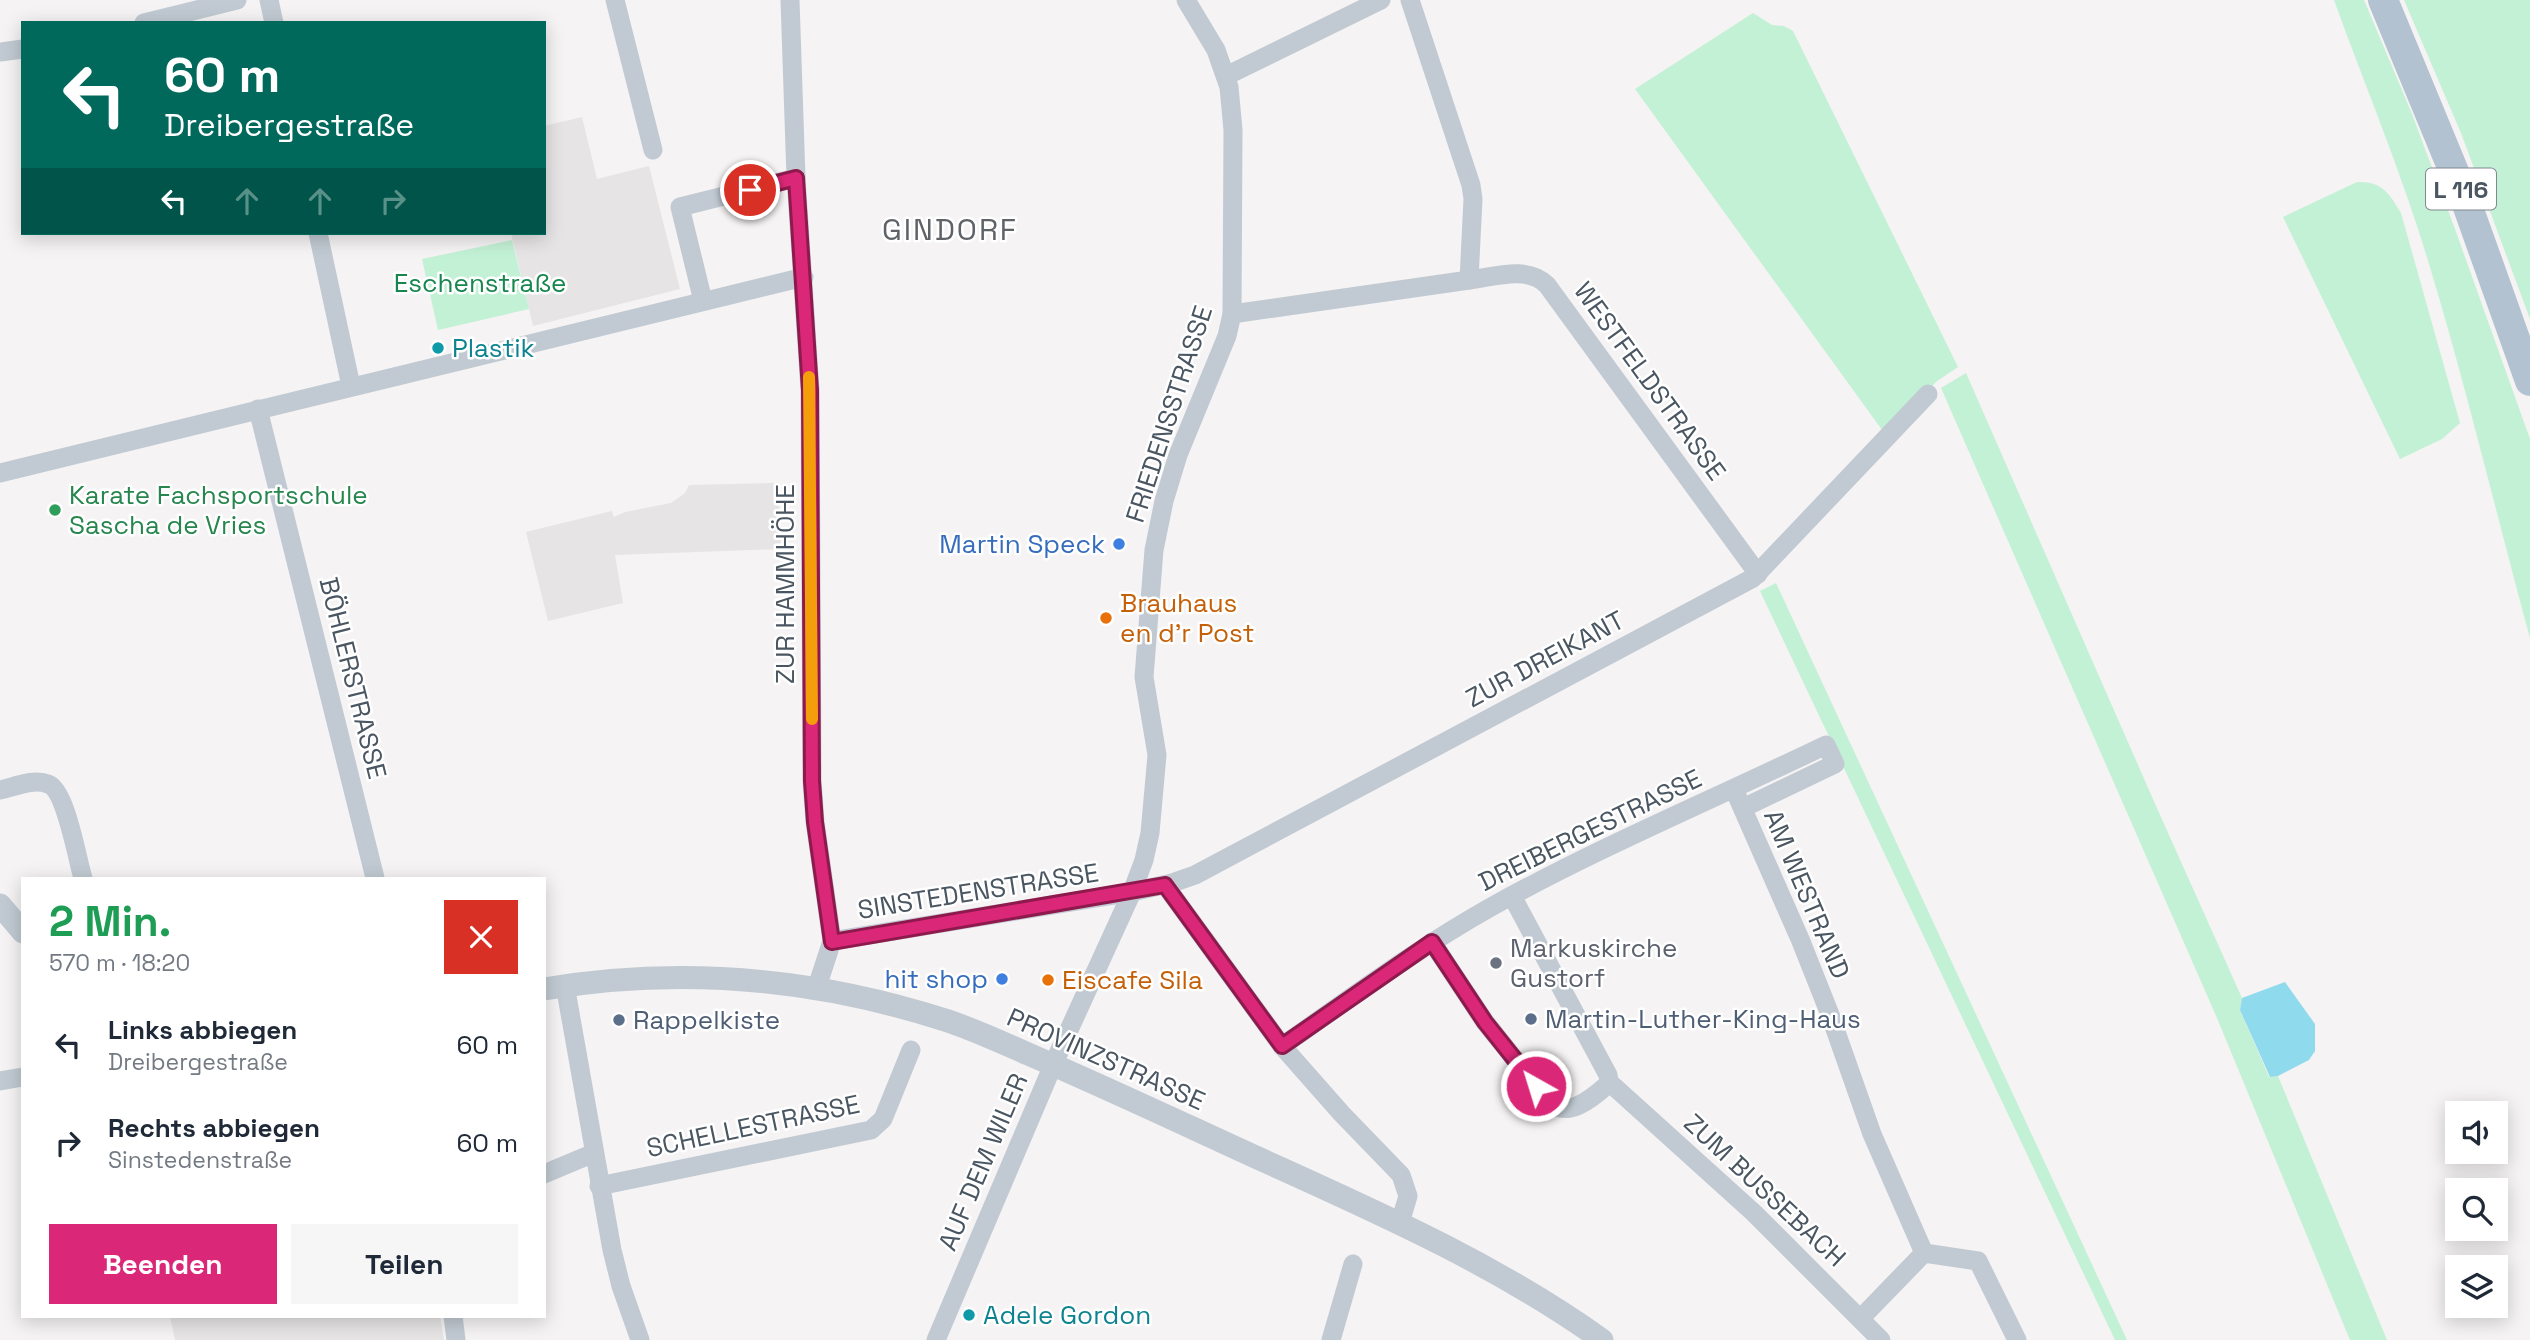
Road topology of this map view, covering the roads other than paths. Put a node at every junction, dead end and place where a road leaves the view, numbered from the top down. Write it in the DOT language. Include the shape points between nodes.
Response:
graph roads {
  1 [pos="237,0"];
  2 [pos="269,0"];
  3 [pos="615,0"];
  4 [pos="790,0"];
  5 [pos="1186,0"];
  6 [pos="1381,0"];
  7 [pos="1410,0"];
  8 [pos="2383,0"];
  9 [pos="152,21"];
  10 [pos="274,21"];
  11 [pos="21,49"];
  12 [pos="0,52"];
  13 [pos="1226,76"];
  14 [pos="653,149"];
  15 [pos="796,178"];
  16 [pos="318,235"];
  17 [pos="804,276"];
  18 [pos="1469,280"];
  19 [pos="703,301"];
  20 [pos="1232,314"];
  21 [pos="2530,381"];
  22 [pos="351,386"];
  23 [pos="1928,394"];
  24 [pos="258,409"];
  25 [pos="0,473"];
  26 [pos="1758,575"];
  27 [pos="1734,789"];
  28 [pos="0,790"];
  29 [pos="1742,808"];
  30 [pos="82,877"];
  31 [pos="375,877"];
  32 [pos="1165,885"];
  33 [pos="1132,892"];
  34 [pos="1512,896"];
  35 [pos="0,905"];
  36 [pos="21,930"];
  37 [pos="832,942"];
  38 [pos="1432,942"];
  39 [pos="554,987"];
  40 [pos="817,987"];
  41 [pos="1282,1046"];
  42 [pos="911,1050"];
  43 [pos="1053,1065"];
  44 [pos="21,1077"];
  45 [pos="0,1081"];
  46 [pos="1609,1082"];
  47 [pos="594,1153"];
  48 [pos="546,1173"];
  49 [pos="599,1186"];
  50 [pos="1400,1223"];
  51 [pos="1924,1253"];
  52 [pos="1353,1264"];
  53 [pos="453,1318"];
  54 [pos="1861,1318"];
  55 [pos="456,1340"];
  56 [pos="640,1340"];
  57 [pos="936,1340"];
  58 [pos="1331,1340"];
  59 [pos="1602,1340"];
  60 [pos="1881,1340"];
  61 [pos="2017,1340"];
  1 -- 9 [label="street"];
  2 -- 10 [label="street"];
  3 -- 14 [label="street"];
  4 -- 15 [label="street, ZUR HAMMHÖHE"];
  5 -- 13 [label="street, FRIEDENSSTRASSE"];
  6 -- 13 [label="street"];
  7 -- 18 [label="street" via="1471,185"];
  8 -- 21 [label="main road, L 116" via="2464,196"];
  11 -- 12 [label="street"];
  13 -- 20 [label="street, FRIEDENSSTRASSE" via="1233,130"];
  15 -- 17 [label="street, ZUR HAMMHÖHE"];
  15 -- 19 [label="street" via="680,208"];
  16 -- 22 [label="street"];
  17 -- 19 [label="street"];
  17 -- 37 [label="street, ZUR HAMMHÖHE" via="810,390 812,781"];
  18 -- 20 [label="street, WESTFELDSTRASSE"];
  18 -- 26 [label="street, WESTFELDSTRASSE" via="1526,274 1547,285"];
  19 -- 22 [label="street"];
  20 -- 33 [label="street, FRIEDENSSTRASSE" via="1178,455 1156,537 1144,677 1157,754 1150,833"];
  22 -- 24 [label="street"];
  23 -- 26 [label="street, ZUR DREIKANT"];
  24 -- 25 [label="street"];
  24 -- 31 [label="street, BÖHLERSTRASSE"];
  26 -- 32 [label="street, ZUR DREIKANT" via="1208,869"];
  27 -- 29 [label="street, AM WESTRAND"];
  27 -- 29 [label="street, DREIBERGESTRASSE" via="1826,745 1835,764"];
  27 -- 34 [label="street, DREIBERGESTRASSE"];
  28 -- 30 [label="street" via="45,782 55,788"];
  29 -- 51 [label="street, AM WESTRAND" via="1800,939 1868,1124"];
  32 -- 33 [label="street, ZUR DREIKANT"];
  32 -- 41 [label="street"];
  33 -- 37 [label="street, SINSTEDENSTRASSE"];
  33 -- 43 [label="street, AUF DEM WILER"];
  34 -- 38 [label="street, DREIBERGESTRASSE"];
  34 -- 46 [label="street"];
  35 -- 36 [label="street"];
  37 -- 40 [label="street, ZUR HAMMHÖHE"];
  38 -- 41 [label="street, DREIBERGESTRASSE"];
  38 -- 46 [label="street" via="1485,1022 1553,1105 1575,1107"];
  39 -- 40 [label="street, PROVINZSTRASSE" via="684,976"];
  39 -- 47 [label="street"];
  40 -- 43 [label="street, PROVINZSTRASSE" via="946,1020"];
  41 -- 50 [label="street" via="1403,1179 1408,1199"];
  42 -- 49 [label="street, SCHELLESTRASSE" via="883,1119 871,1130"];
  43 -- 50 [label="street, PROVINZSTRASSE"];
  43 -- 57 [label="street, AUF DEM WILER"];
  44 -- 45 [label="street"];
  46 -- 54 [label="street, ZUM BUSSEBACH"];
  47 -- 48 [label="street"];
  47 -- 49 [label="street"];
  49 -- 56 [label="street" via="621,1286"];
  50 -- 59 [label="street, PROVINZSTRASSE" via="1509,1280"];
  51 -- 54 [label="street"];
  51 -- 61 [label="street" via="1978,1261"];
  52 -- 58 [label="street"];
  53 -- 55 [label="street"];
  54 -- 60 [label="street, ZUM BUSSEBACH"];
}
